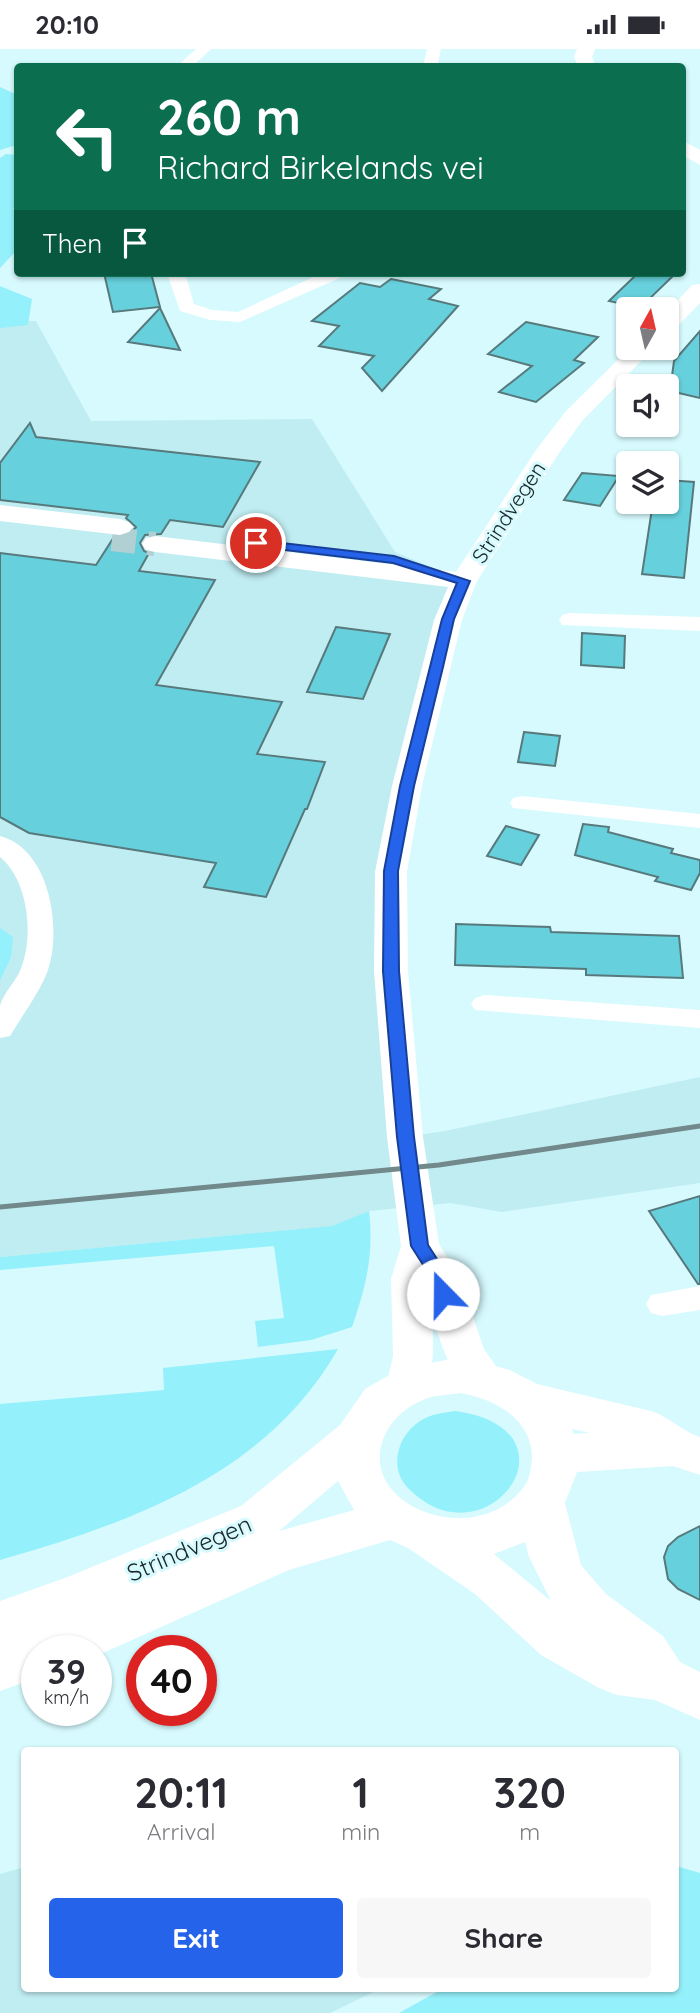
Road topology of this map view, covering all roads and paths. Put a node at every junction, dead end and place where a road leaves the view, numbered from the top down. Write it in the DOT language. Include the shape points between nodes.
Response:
graph roads {
  1 [pos="204,49"];
  2 [pos="188,63"];
  3 [pos="177,277"];
  4 [pos="327,277"];
  5 [pos="700,290"];
  6 [pos="679,312"];
  7 [pos="630,361"];
  8 [pos="0,513"];
  9 [pos="0,525"];
  10 [pos="464,581"];
  11 [pos="570,620"];
  12 [pos="700,624"];
  13 [pos="522,803"];
  14 [pos="700,821"];
  15 [pos="0,844"];
  16 [pos="485,1005"];
  17 [pos="700,1019"];
  18 [pos="0,1029"];
  19 [pos="419,1246"];
  20 [pos="700,1298"];
  21 [pos="662,1304"];
  22 [pos="484,1379"];
  23 [pos="408,1383"];
  24 [pos="525,1399"];
  25 [pos="357,1439"];
  26 [pos="687,1451"];
  27 [pos="556,1455"];
  28 [pos="541,1503"];
  29 [pos="409,1527"];
  30 [pos="0,1623"];
  31 [pos="92,1635"];
  32 [pos="21,1661"];
  33 [pos="0,1668"];
  34 [pos="681,1688"];
  1 -- 2 [label="street"];
  3 -- 4 [label="street" via="186,307 240,317"];
  5 -- 6 [label="street"];
  7 -- 10 [label="street, Strindvegen" via="548,450"];
  8 -- 9 [label="street" via="116,533"];
  10 -- 10 [label="street" via="394,560 159,538 389,572"];
  10 -- 19 [label="street, Strindvegen" via="438,658 391,871 391,971"];
  11 -- 12 [label="street"];
  13 -- 14 [label="street"];
  15 -- 18 [label="street" via="23,863 42,921 34,970"];
  16 -- 17 [label="street"];
  19 -- 22 [label="street, Strindvegen" via="439,1276 466,1356"];
  19 -- 23 [label="street, Strindvegen" via="411,1279 413,1356"];
  20 -- 21 [label="street"];
  22 -- 23 [label="main road" via="436,1376"];
  22 -- 24 [label="main road"];
  23 -- 25 [label="main road" via="385,1397 367,1416"];
  24 -- 26 [label="main road" via="651,1430"];
  24 -- 27 [label="main road" via="541,1415"];
  25 -- 29 [label="main road" via="356,1463 362,1484 375,1504"];
  25 -- 30 [label="main road, Strindvegen" via="258,1520"];
  26 -- 27 [label="main road" via="597,1450"];
  27 -- 28 [label="main road" via="553,1480"];
  28 -- 29 [label="main road" via="521,1522 494,1534 459,1539"];
  28 -- 34 [label="main road" via="553,1557 564,1580 588,1609"];
  29 -- 31 [label="main road, Strindvegen" via="278,1552"];
  29 -- 34 [label="main road" via="492,1580 559,1639 617,1672"];
  32 -- 33 [label="main road"];
}
